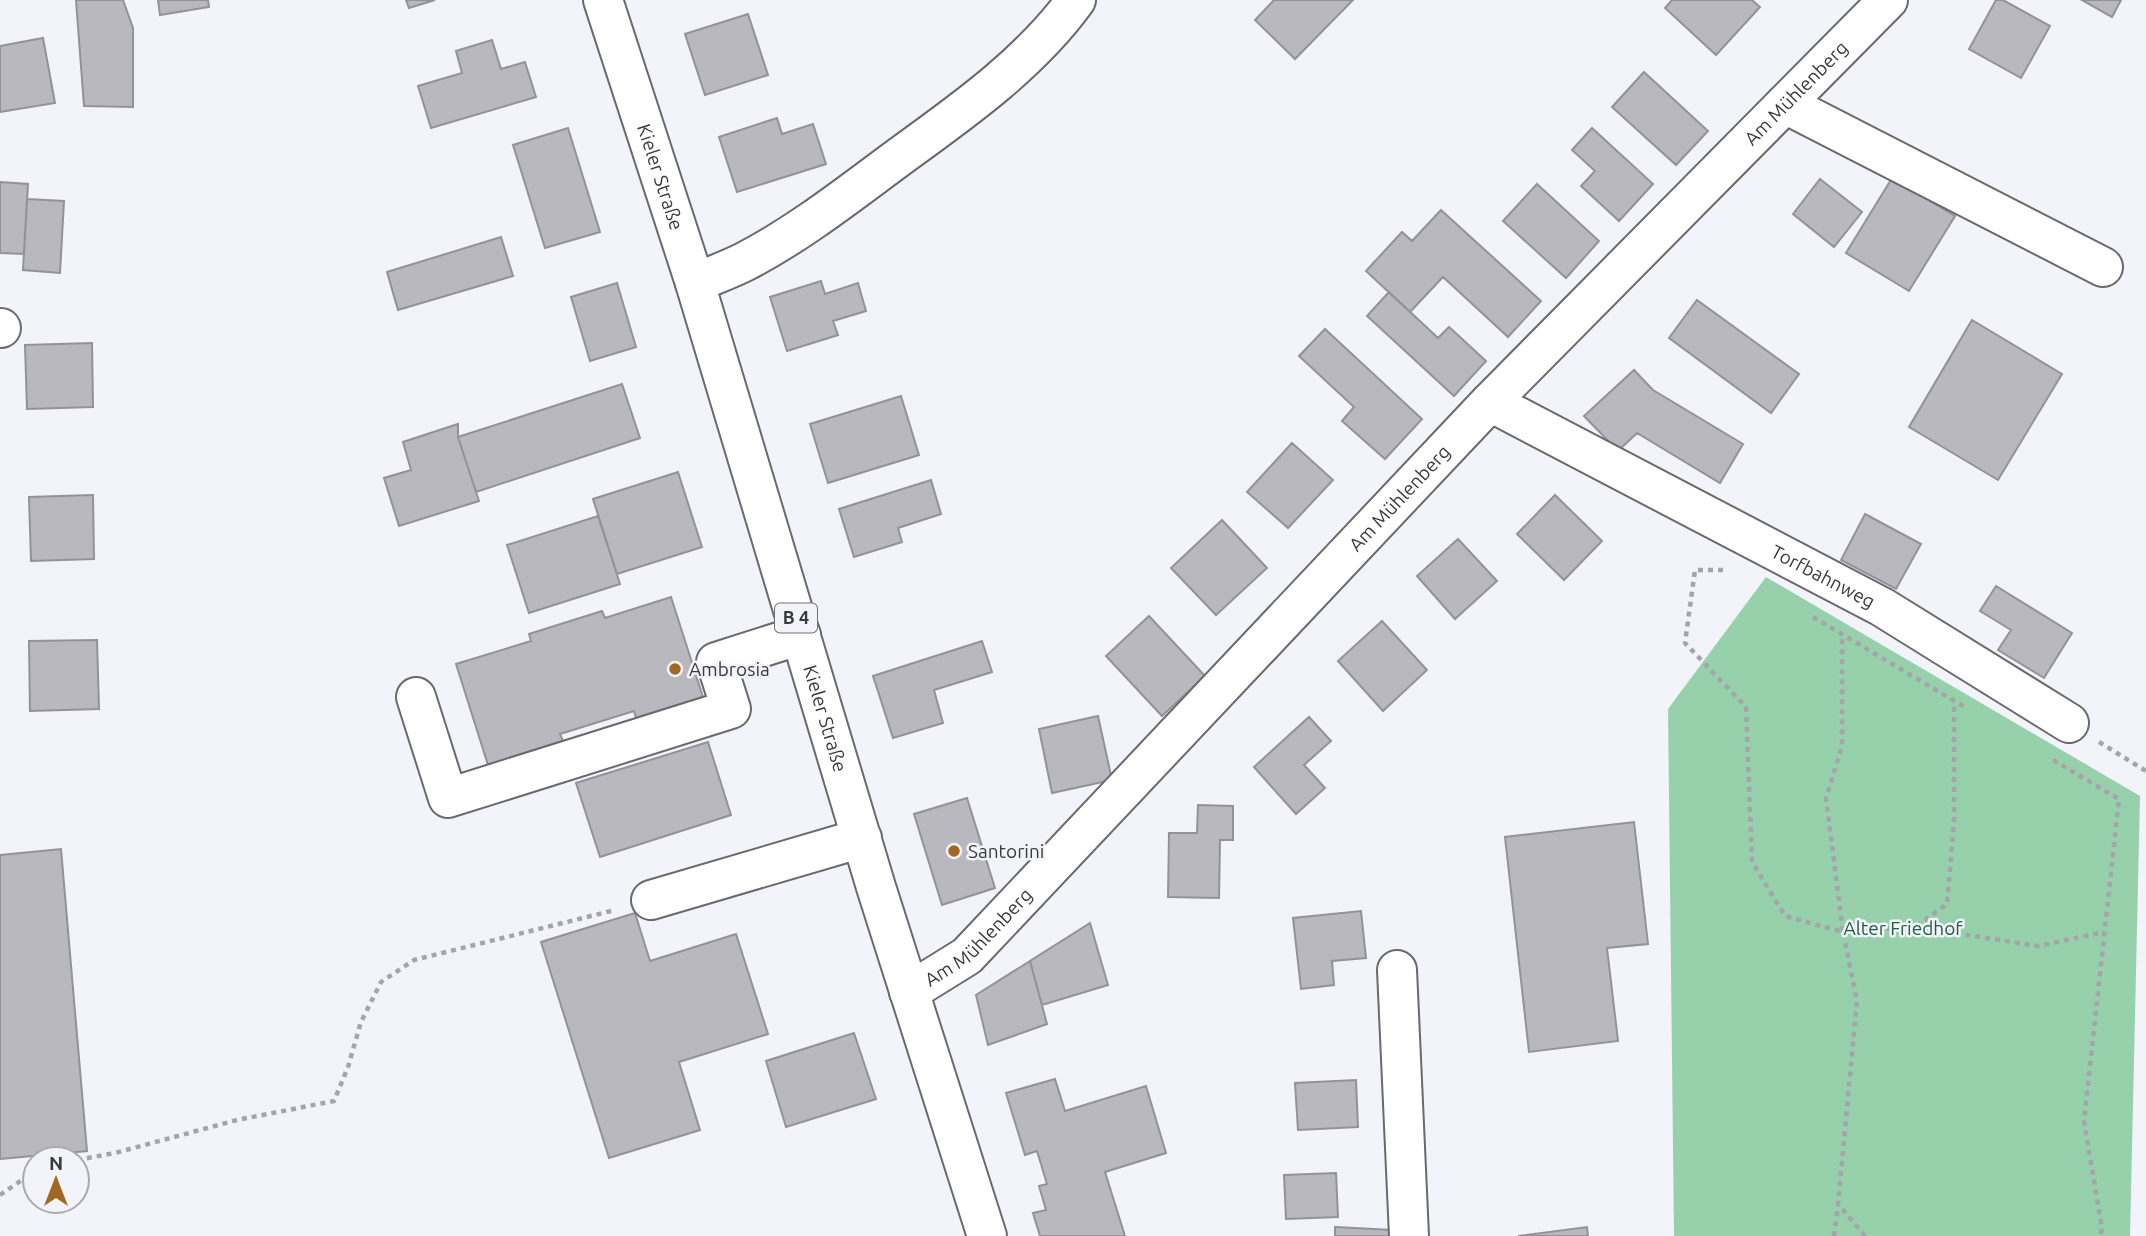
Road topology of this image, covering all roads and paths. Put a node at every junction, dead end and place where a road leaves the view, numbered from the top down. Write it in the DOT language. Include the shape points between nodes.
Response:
graph roads {
  1 [pos="603,0"];
  2 [pos="1076,0"];
  3 [pos="1888,0"];
  4 [pos="1785,104"];
  5 [pos="2103,268"];
  6 [pos="695,283"];
  7 [pos="1490,402"];
  8 [pos="1732,570"];
  9 [pos="1807,612"];
  10 [pos="801,635"];
  11 [pos="1842,635"];
  12 [pos="416,697"];
  13 [pos="1954,702"];
  14 [pos="1978,716"];
  15 [pos="2068,723"];
  16 [pos="2048,757"];
  17 [pos="2146,771"];
  18 [pos="862,838"];
  19 [pos="651,901"];
  20 [pos="1915,927"];
  21 [pos="1843,932"];
  22 [pos="2104,932"];
  23 [pos="1396,970"];
  24 [pos="909,992"];
  25 [pos="91,1157"];
  26 [pos="21,1181"];
  27 [pos="0,1195"];
  28 [pos="1838,1204"];
  29 [pos="987,1236"];
  30 [pos="1409,1236"];
  31 [pos="1834,1236"];
  32 [pos="1865,1236"];
  33 [pos="2099,1236"];
  1 -- 6 [label="street, Kieler Straße / B 4"];
  2 -- 6 [label="street" via="1007,74 933,132 807,224 743,262"];
  3 -- 4 [label="street, Am Mühlenberg"];
  4 -- 5 [label="street"];
  4 -- 7 [label="street, Am Mühlenberg"];
  6 -- 10 [label="street, Kieler Straße / B 4"];
  7 -- 15 [label="street, Torfbahnweg" via="1882,607"];
  7 -- 24 [label="street, Am Mühlenberg" via="967,956"];
  8 -- 21 [label="path" via="1695,570 1685,643 1745,708 1752,862 1785,916"];
  9 -- 11 [label="path"];
  10 -- 12 [label="street" via="716,662 731,709 448,798"];
  10 -- 18 [label="street, Kieler Straße / B 4"];
  11 -- 13 [label="path"];
  11 -- 21 [label="path" via="1842,746 1826,798"];
  13 -- 14 [label="path"];
  13 -- 20 [label="path" via="1954,822 1947,904"];
  15 -- 17 [label="path"];
  16 -- 22 [label="path" via="2119,799"];
  18 -- 19 [label="street"];
  18 -- 24 [label="street, Kieler Straße / B 4"];
  19 -- 25 [label="path" via="414,960 381,982 361,1022 334,1101 237,1119"];
  20 -- 21 [label="path"];
  20 -- 22 [label="path" via="2038,946"];
  21 -- 28 [label="path" via="1857,1001"];
  22 -- 33 [label="path" via="2084,1121 2102,1229"];
  23 -- 30 [label="street"];
  24 -- 29 [label="street, Kieler Straße / B 4"];
  26 -- 27 [label="path"];
  28 -- 31 [label="path"];
  28 -- 32 [label="path"];
}
